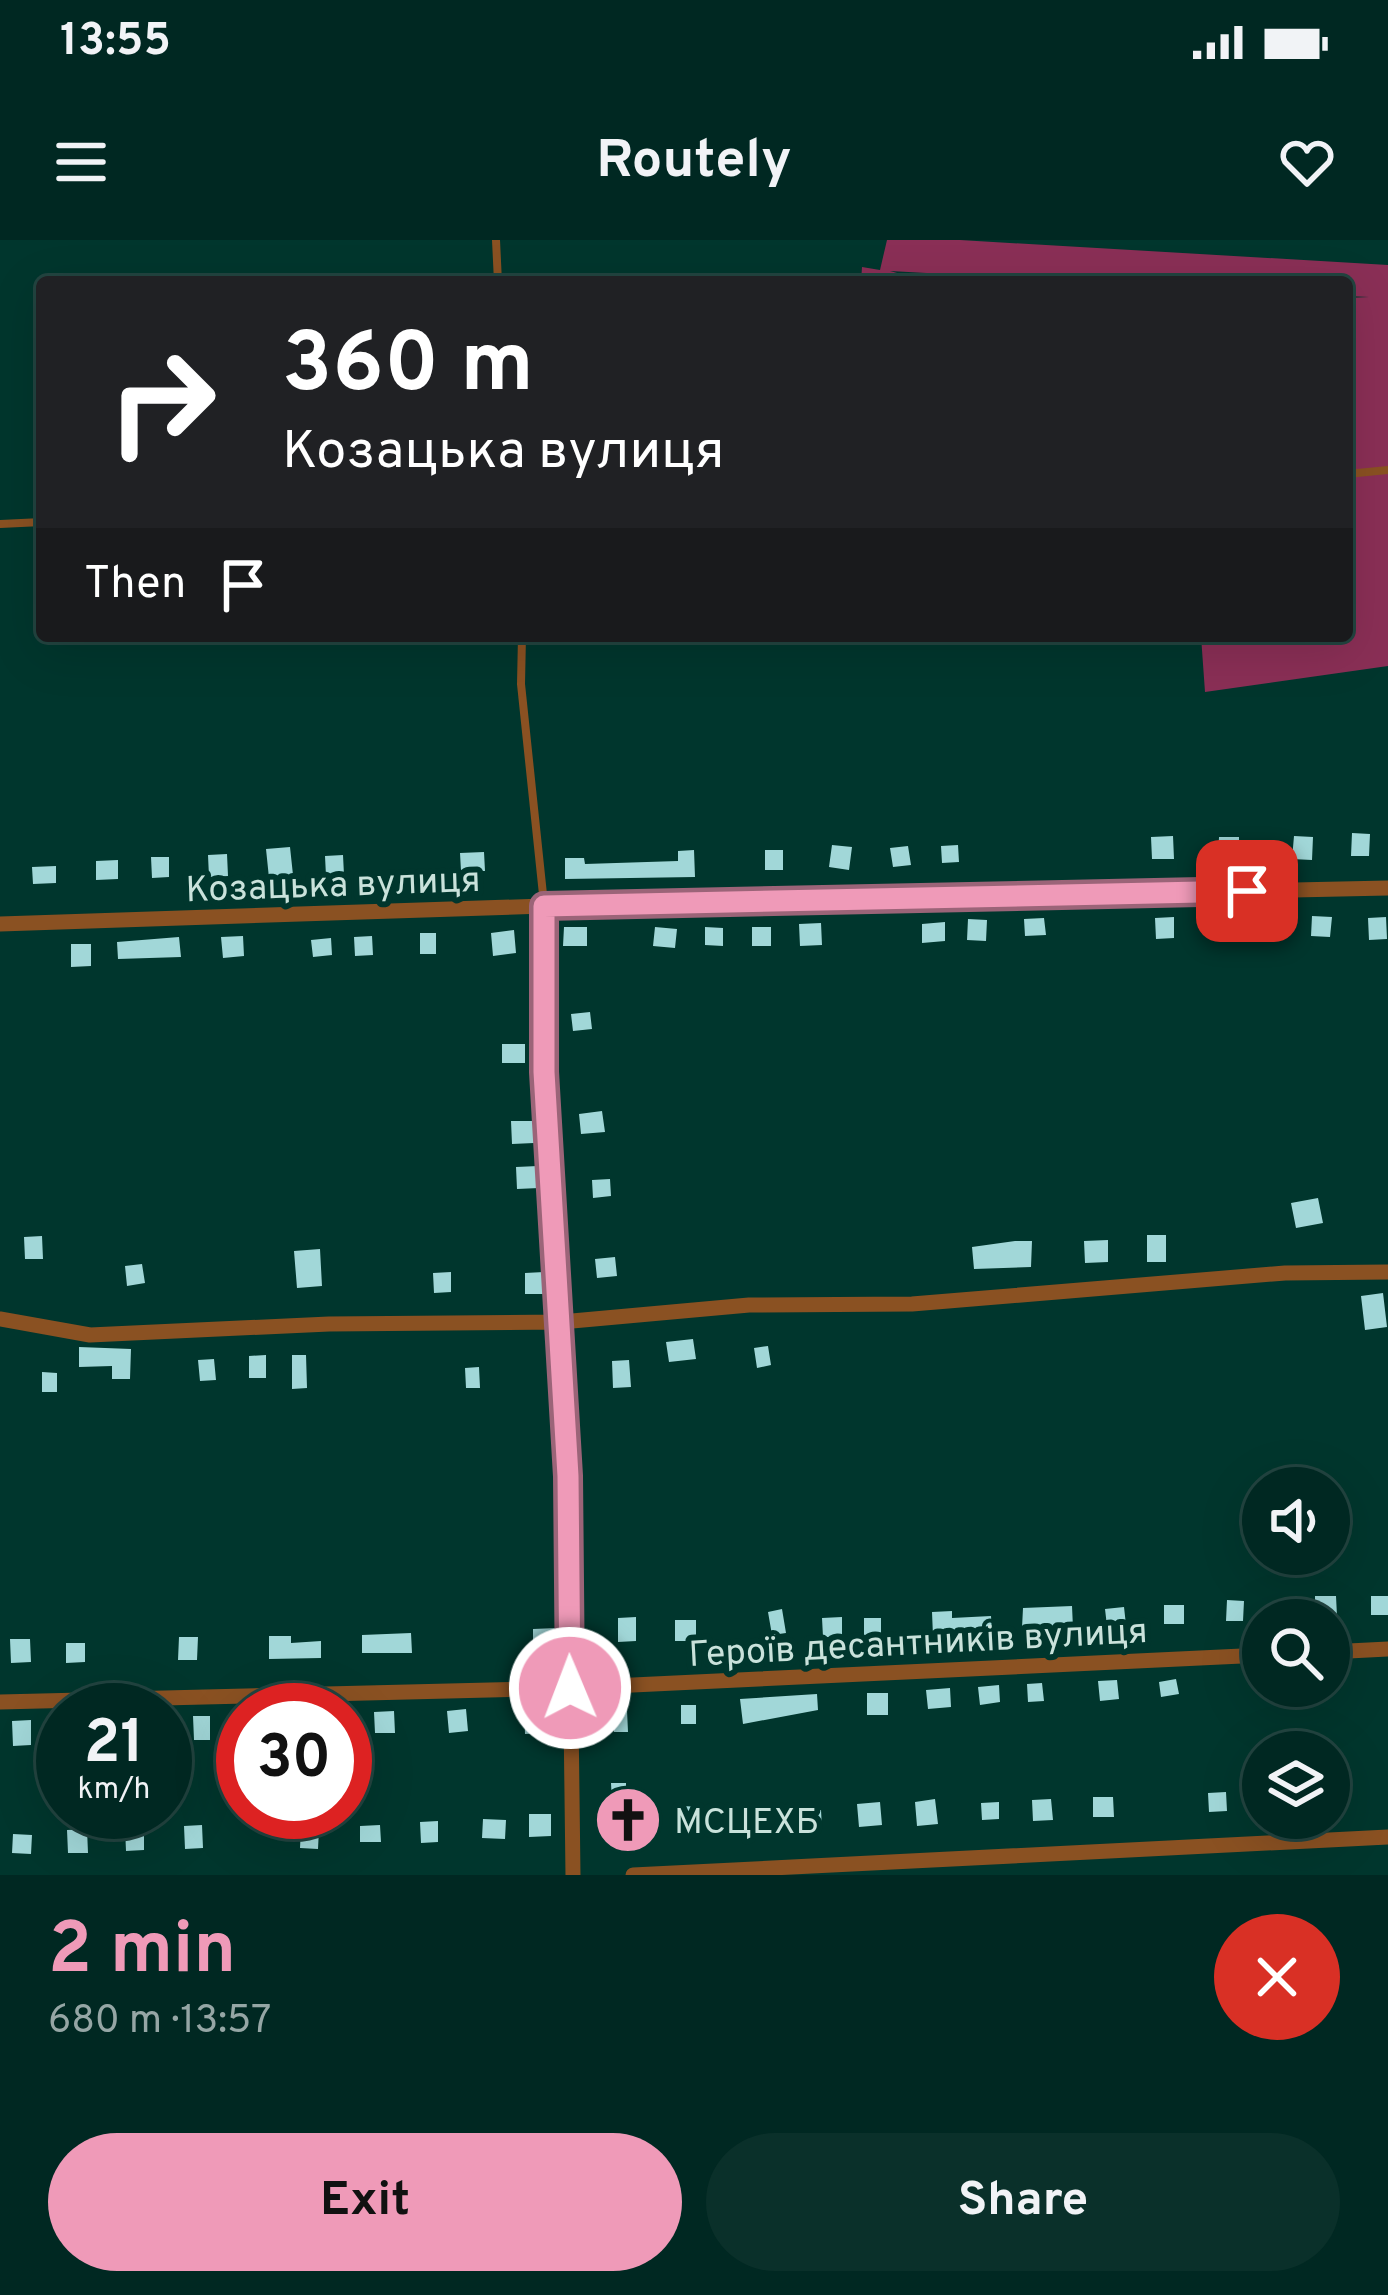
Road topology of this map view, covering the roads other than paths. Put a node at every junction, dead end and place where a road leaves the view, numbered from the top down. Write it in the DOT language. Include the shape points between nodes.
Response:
graph roads {
  1 [pos="496,240"];
  2 [pos="498,276"];
  3 [pos="1388,470"];
  4 [pos="1353,473"];
  5 [pos="36,522"];
  6 [pos="0,524"];
  7 [pos="522,642"];
  8 [pos="1388,888"];
  9 [pos="544,906"];
  10 [pos="0,924"];
  11 [pos="1388,1272"];
  12 [pos="0,1319"];
  13 [pos="561,1322"];
  14 [pos="1388,1649"];
  15 [pos="1350,1651"];
  16 [pos="1242,1656"];
  17 [pos="570,1688"];
  18 [pos="0,1702"];
  19 [pos="1388,1837"];
  20 [pos="573,1875"];
  21 [pos="634,1875"];
  1 -- 2 [label="lane"];
  3 -- 4 [label="lane"];
  5 -- 6 [label="lane"];
  7 -- 9 [label="lane"];
  8 -- 9 [label="street, Козацька вулиця"];
  9 -- 10 [label="street, Козацька вулиця"];
  9 -- 13 [label="street" via="544,1072"];
  11 -- 13 [label="street"];
  12 -- 13 [label="street" via="91,1335"];
  13 -- 17 [label="street"];
  14 -- 15 [label="street"];
  16 -- 17 [label="street, Героїв десантників вулиця"];
  17 -- 18 [label="street, Героїв десантників вулиця"];
  17 -- 20 [label="street"];
  19 -- 21 [label="street"];
}
